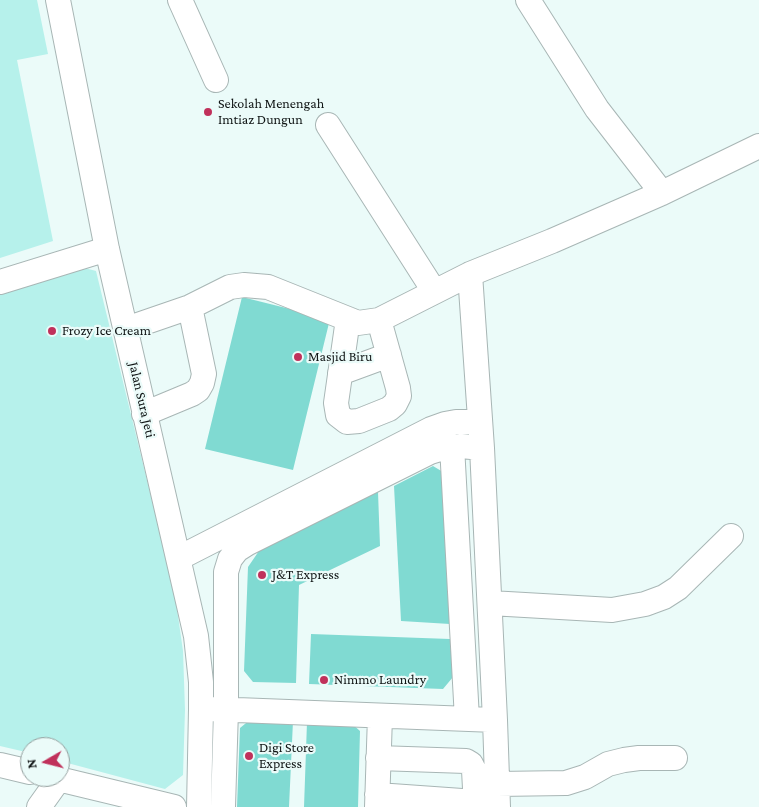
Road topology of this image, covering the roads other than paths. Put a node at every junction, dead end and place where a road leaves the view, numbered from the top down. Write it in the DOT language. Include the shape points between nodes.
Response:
graph roads {
  1 [pos="58,0"];
  2 [pos="180,0"];
  3 [pos="528,0"];
  4 [pos="216,80"];
  5 [pos="328,125"];
  6 [pos="759,146"];
  7 [pos="662,192"];
  8 [pos="107,249"];
  9 [pos="470,274"];
  10 [pos="0,282"];
  11 [pos="434,291"];
  12 [pos="190,307"];
  13 [pos="348,320"];
  14 [pos="378,320"];
  15 [pos="126,330"];
  16 [pos="389,355"];
  17 [pos="340,373"];
  18 [pos="144,414"];
  19 [pos="480,422"];
  20 [pos="452,446"];
  21 [pos="482,448"];
  22 [pos="731,536"];
  23 [pos="179,558"];
  24 [pos="490,603"];
  25 [pos="201,709"];
  26 [pos="226,710"];
  27 [pos="380,716"];
  28 [pos="467,719"];
  29 [pos="496,720"];
  30 [pos="378,758"];
  31 [pos="675,758"];
  32 [pos="0,765"];
  33 [pos="20,770"];
  34 [pos="70,785"];
  35 [pos="49,787"];
  36 [pos="99,799"];
  37 [pos="487,800"];
  38 [pos="377,801"];
  39 [pos="39,807"];
  40 [pos="174,807"];
  41 [pos="198,807"];
  42 [pos="223,807"];
  1 -- 8 [label="street, Jalan Sura Jeti"];
  2 -- 4 [label="street"];
  3 -- 7 [label="street" via="597,109"];
  5 -- 11 [label="street"];
  6 -- 7 [label="street"];
  7 -- 9 [label="street"];
  8 -- 10 [label="street"];
  8 -- 15 [label="street, Jalan Sura Jeti"];
  9 -- 11 [label="street"];
  9 -- 19 [label="street"];
  11 -- 14 [label="street"];
  12 -- 13 [label="street" via="230,287 255,285 268,287"];
  12 -- 15 [label="street"];
  12 -- 18 [label="street" via="204,374 202,383 192,394"];
  13 -- 14 [label="street" via="358,323"];
  13 -- 17 [label="street"];
  14 -- 16 [label="street"];
  15 -- 18 [label="street, Jalan Sura Jeti"];
  16 -- 17 [label="street"];
  16 -- 17 [label="street" via="399,396 389,408 359,421 347,422 338,415 336,403"];
  18 -- 23 [label="street, Jalan Sura Jeti"];
  19 -- 21 [label="street"];
  19 -- 23 [label="street" via="456,422 431,429"];
  20 -- 21 [label="street"];
  20 -- 26 [label="street" via="430,452 237,550 226,572"];
  20 -- 28 [label="street"];
  21 -- 24 [label="street"];
  22 -- 24 [label="street" via="678,588 645,604 612,610"];
  23 -- 25 [label="street, Jalan Sura Jeti" via="196,636"];
  24 -- 29 [label="street"];
  25 -- 26 [label="street"];
  25 -- 41 [label="street, Jalan Sura Jeti"];
  26 -- 27 [label="street"];
  26 -- 42 [label="street"];
  27 -- 28 [label="street"];
  27 -- 30 [label="street"];
  28 -- 29 [label="street"];
  29 -- 37 [label="street"];
  30 -- 37 [label="street" via="466,761 471,764"];
  30 -- 38 [label="street"];
  31 -- 37 [label="street" via="624,760 608,764 580,779"];
  32 -- 33 [label="street"];
  34 -- 36 [label="street"];
  35 -- 39 [label="street"];
  36 -- 40 [label="street"];
  37 -- 38 [label="street"];
}
